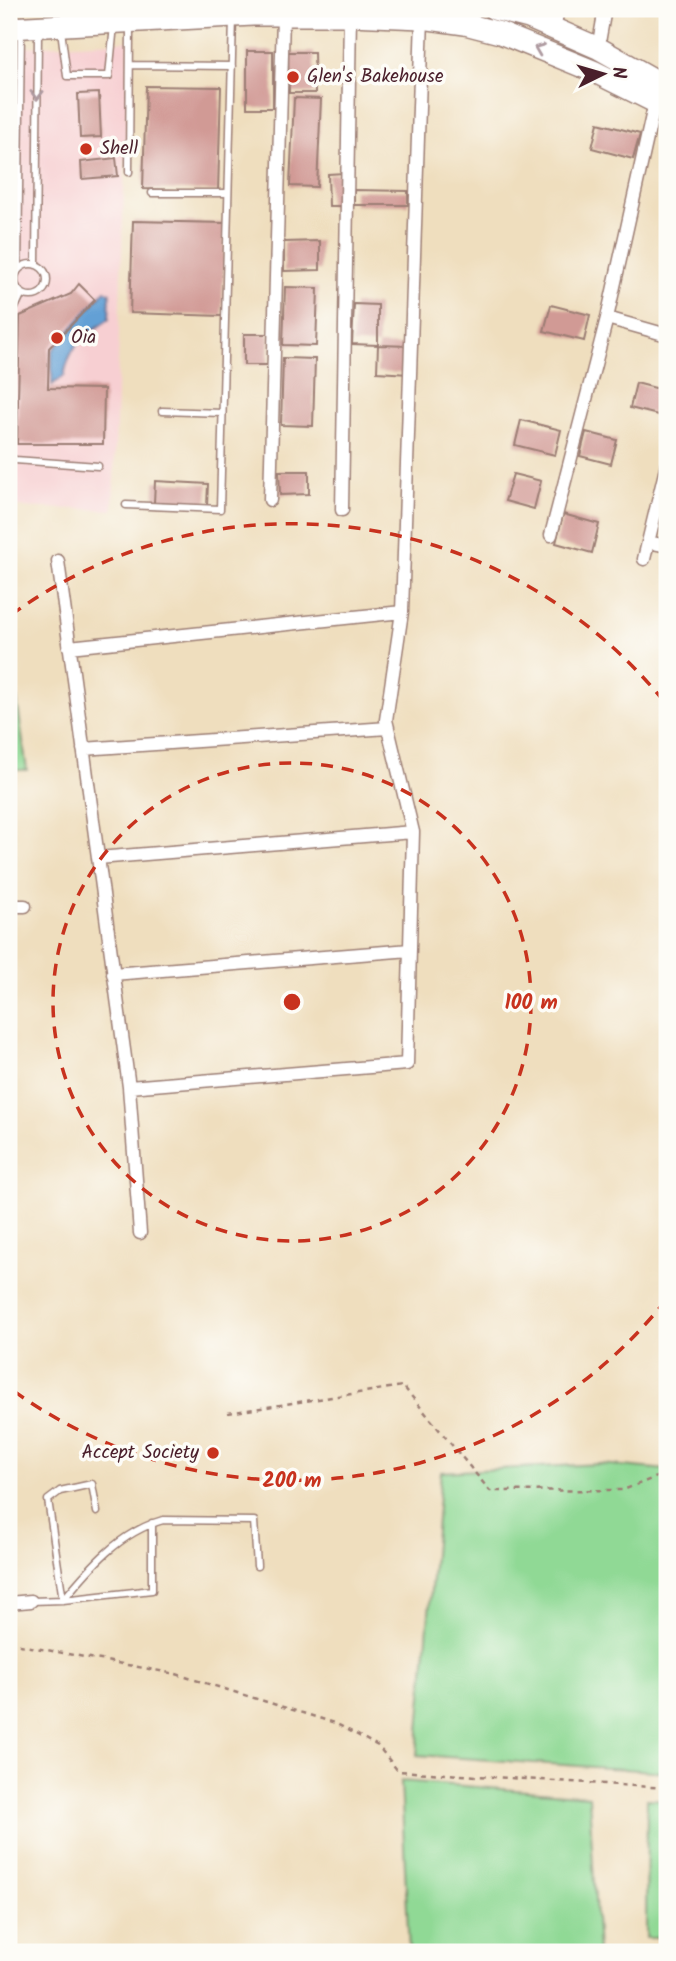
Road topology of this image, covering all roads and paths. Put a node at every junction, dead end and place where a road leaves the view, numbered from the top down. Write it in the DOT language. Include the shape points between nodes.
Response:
graph roads {
  1 [pos="494,9"];
  2 [pos="605,9"];
  3 [pos="246,13"];
  4 [pos="350,15"];
  5 [pos="283,16"];
  6 [pos="466,17"];
  7 [pos="422,18"];
  8 [pos="556,19"];
  9 [pos="122,22"];
  10 [pos="61,25"];
  11 [pos="23,27"];
  12 [pos="598,48"];
  13 [pos="130,65"];
  14 [pos="232,66"];
  15 [pos="664,90"];
  16 [pos="129,172"];
  17 [pos="152,193"];
  18 [pos="228,193"];
  19 [pos="36,265"];
  20 [pos="18,270"];
  21 [pos="22,293"];
  22 [pos="607,318"];
  23 [pos="667,335"];
  24 [pos="9,388"];
  25 [pos="162,411"];
  26 [pos="222,413"];
  27 [pos="9,456"];
  28 [pos="98,466"];
  29 [pos="666,472"];
  30 [pos="270,500"];
  31 [pos="126,505"];
  32 [pos="342,510"];
  33 [pos="551,535"];
  34 [pos="648,542"];
  35 [pos="667,546"];
  36 [pos="644,559"];
  37 [pos="58,561"];
  38 [pos="402,612"];
  39 [pos="69,647"];
  40 [pos="388,728"];
  41 [pos="83,749"];
  42 [pos="413,832"];
  43 [pos="98,858"];
  44 [pos="9,906"];
  45 [pos="25,906"];
  46 [pos="410,950"];
  47 [pos="113,974"];
  48 [pos="129,1087"];
  49 [pos="140,1233"];
  50 [pos="228,1413"];
  51 [pos="667,1474"];
  52 [pos="97,1512"];
  53 [pos="152,1523"];
  54 [pos="257,1566"];
  55 [pos="64,1600"];
  56 [pos="31,1601"];
  57 [pos="9,1603"];
  58 [pos="9,1643"];
  59 [pos="667,1788"];
  1 -- 8 [label="main road"];
  2 -- 12 [label="street"];
  3 -- 5 [label="main road"];
  3 -- 9 [label="main road"];
  3 -- 14 [label="lane"];
  4 -- 5 [label="main road"];
  4 -- 7 [label="main road"];
  4 -- 32 [label="street"];
  5 -- 30 [label="street"];
  6 -- 7 [label="main road"];
  15 -- 6 [label="main road, one-way" via="593,71"];
  7 -- 38 [label="street"];
  8 -- 12 [label="main road"];
  9 -- 10 [label="main road"];
  9 -- 10 [label="lane" via="109,76 67,76"];
  9 -- 13 [label="lane"];
  10 -- 11 [label="main road"];
  11 -- 19 [label="lane, one-way"];
  11 -- 20 [label="lane"];
  12 -- 15 [label="main road"];
  13 -- 14 [label="lane"];
  13 -- 16 [label="lane"];
  14 -- 18 [label="lane"];
  15 -- 22 [label="street"];
  17 -- 18 [label="lane"];
  18 -- 26 [label="lane"];
  19 -- 20 [label="lane"];
  19 -- 21 [label="lane" via="46,276 45,286 33,296"];
  20 -- 21 [label="lane" via="16,285"];
  21 -- 24 [label="lane" via="13,312"];
  22 -- 23 [label="street"];
  22 -- 33 [label="street"];
  25 -- 26 [label="lane"];
  26 -- 31 [label="lane" via="220,509"];
  27 -- 28 [label="lane"];
  29 -- 34 [label="street"];
  34 -- 35 [label="street"];
  34 -- 36 [label="street"];
  37 -- 39 [label="street"];
  38 -- 39 [label="street"];
  38 -- 40 [label="street"];
  39 -- 41 [label="street"];
  40 -- 41 [label="street"];
  40 -- 42 [label="street"];
  41 -- 43 [label="street"];
  42 -- 43 [label="street"];
  42 -- 46 [label="street"];
  43 -- 47 [label="street"];
  44 -- 45 [label="street"];
  46 -- 47 [label="street"];
  46 -- 48 [label="street" via="407,1064"];
  47 -- 48 [label="street"];
  48 -- 49 [label="street"];
  50 -- 51 [label="path" via="403,1386 490,1490 623,1490"];
  52 -- 55 [label="lane" via="92,1484 48,1500"];
  53 -- 54 [label="lane" via="254,1521"];
  53 -- 55 [label="lane" via="125,1537 91,1565"];
  53 -- 55 [label="lane" via="152,1590"];
  55 -- 56 [label="lane"];
  56 -- 57 [label="street"];
  58 -- 59 [label="path" via="176,1674 335,1723 378,1746 398,1771"];
}
